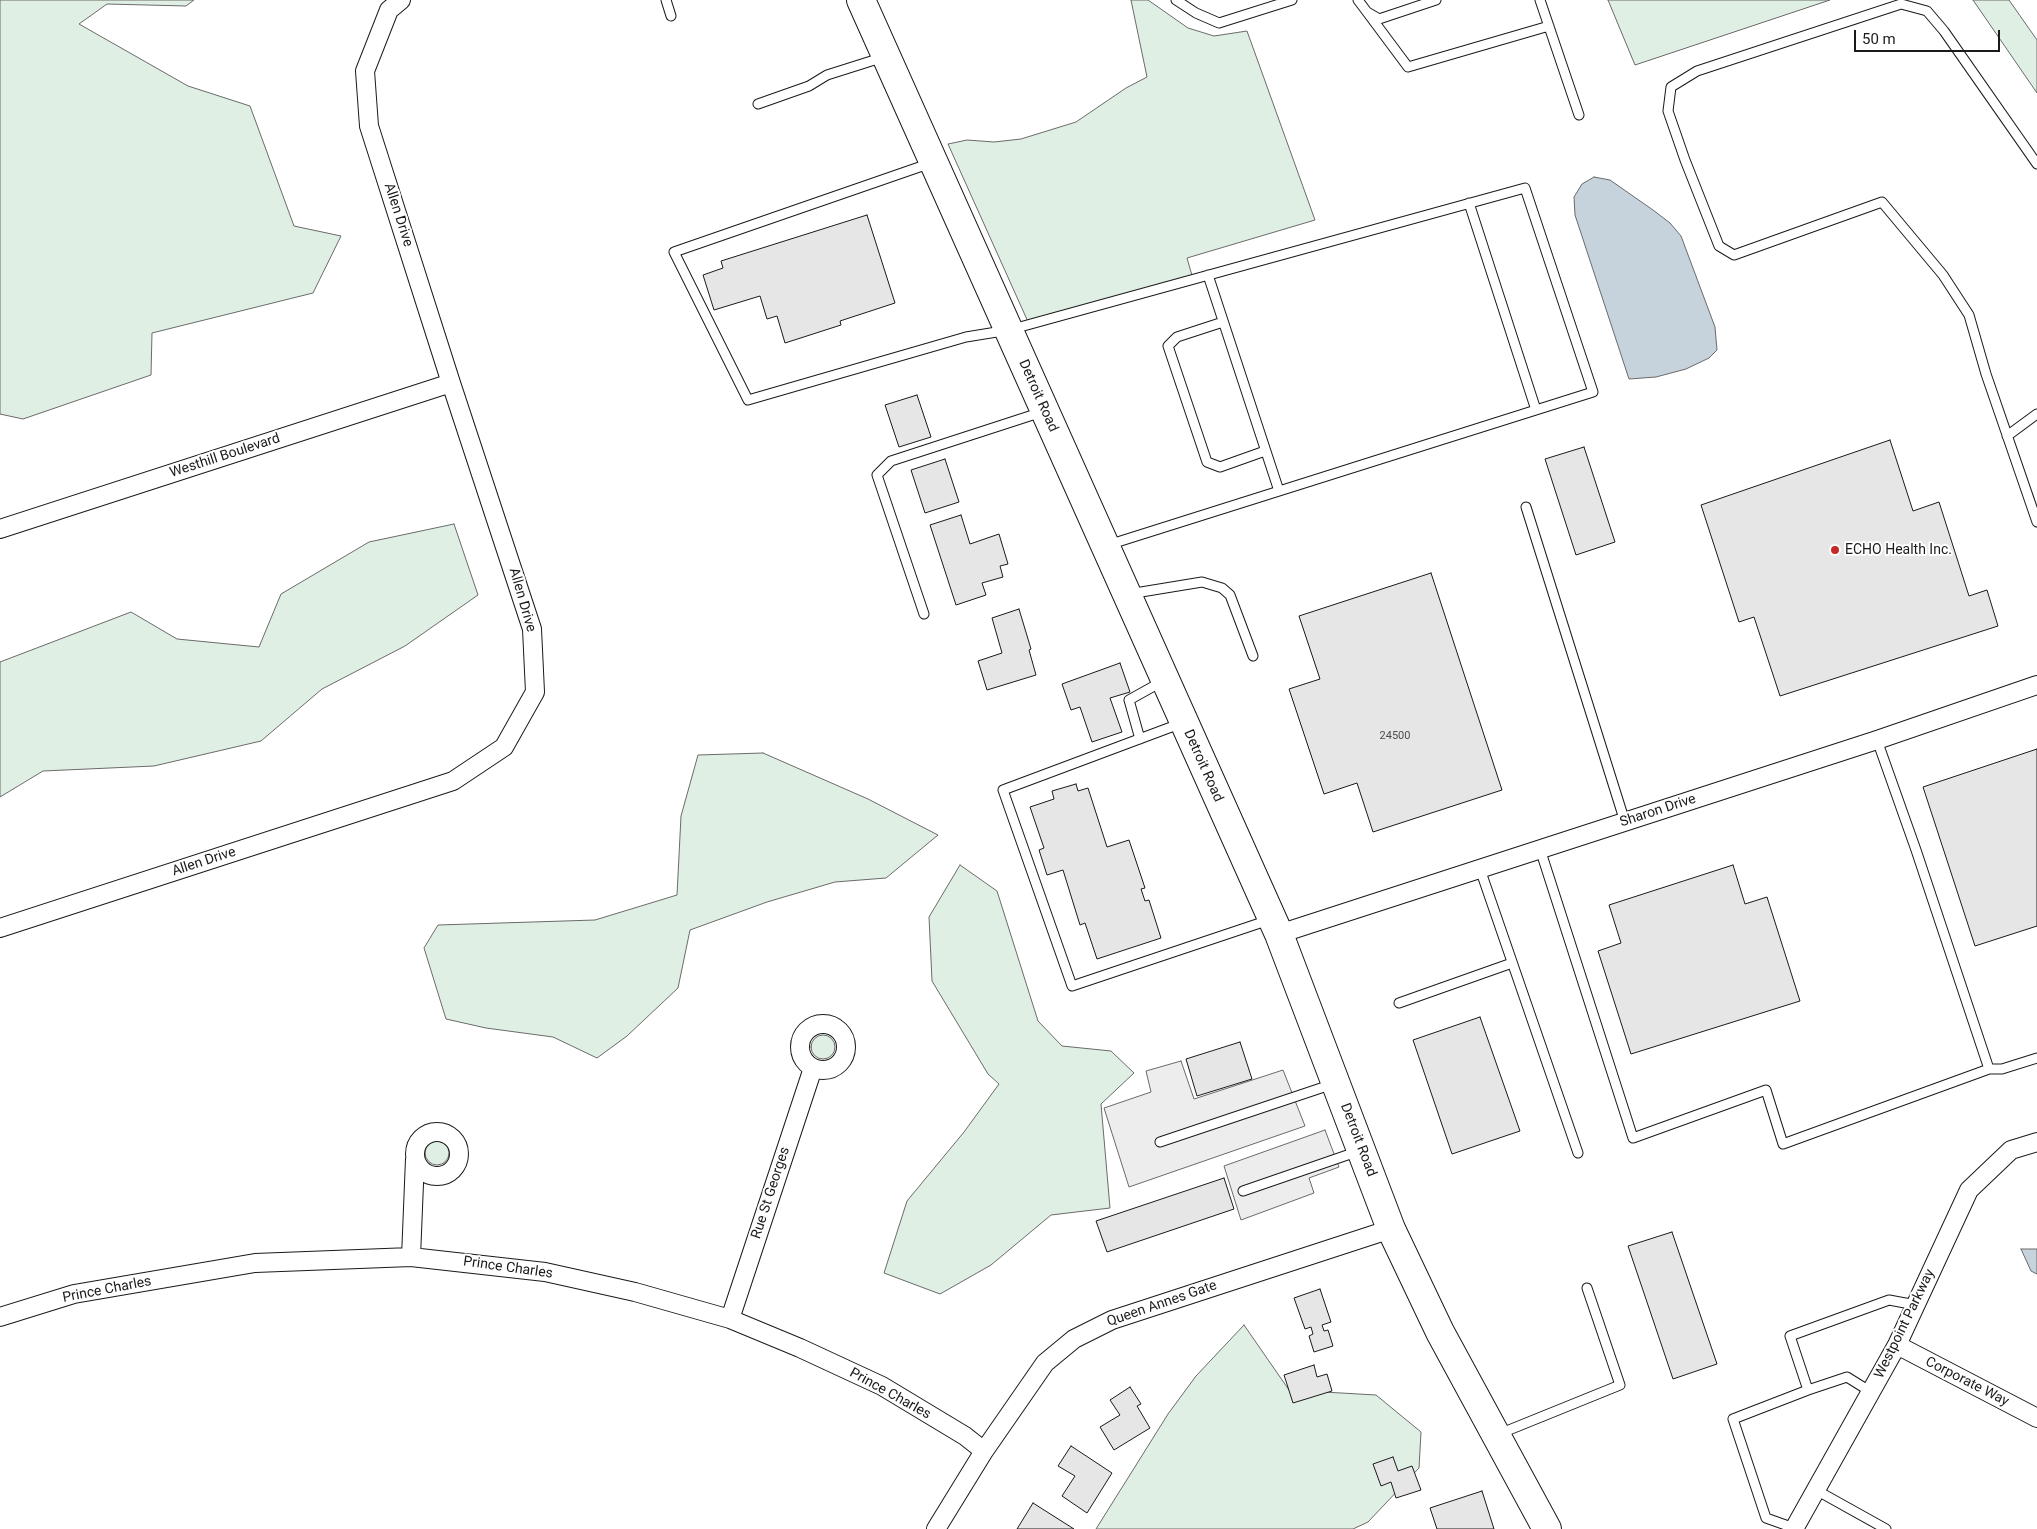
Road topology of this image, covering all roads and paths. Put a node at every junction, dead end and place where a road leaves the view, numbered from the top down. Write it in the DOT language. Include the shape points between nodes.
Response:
graph roads {
  1 [pos="401,0"];
  2 [pos="666,0"];
  3 [pos="1176,0"];
  4 [pos="1292,0"];
  5 [pos="1358,0"];
  6 [pos="1436,0"];
  7 [pos="1540,0"];
  8 [pos="865,3"];
  9 [pos="1367,12"];
  10 [pos="671,16"];
  11 [pos="1549,26"];
  12 [pos="886,56"];
  13 [pos="758,104"];
  14 [pos="1580,115"];
  15 [pos="934,162"];
  16 [pos="2037,164"];
  17 [pos="1469,203"];
  18 [pos="1208,275"];
  19 [pos="1224,322"];
  20 [pos="1009,330"];
  21 [pos="451,383"];
  22 [pos="1536,410"];
  23 [pos="1045,411"];
  24 [pos="2037,414"];
  25 [pos="2007,436"];
  26 [pos="1265,452"];
  27 [pos="1279,492"];
  28 [pos="1526,507"];
  29 [pos="2037,522"];
  30 [pos="0,529"];
  31 [pos="1105,546"];
  32 [pos="1127,594"];
  33 [pos="924,614"];
  34 [pos="1253,656"];
  35 [pos="1165,679"];
  36 [pos="2037,685"];
  37 [pos="1184,722"];
  38 [pos="1140,739"];
  39 [pos="1877,740"];
  40 [pos="1625,822"];
  41 [pos="1540,849"];
  42 [pos="1480,869"];
  43 [pos="1275,927"];
  44 [pos="0,928"];
  45 [pos="1512,963"];
  46 [pos="1399,1003"];
  47 [pos="2037,1058"];
  48 [pos="813,1068"];
  49 [pos="1989,1069"];
  50 [pos="1336,1083"];
  51 [pos="1160,1142"];
  52 [pos="2037,1142"];
  53 [pos="1362,1150"];
  54 [pos="1578,1153"];
  55 [pos="416,1159"];
  56 [pos="1243,1191"];
  57 [pos="1392,1229"];
  58 [pos="411,1257"];
  59 [pos="1587,1288"];
  60 [pos="1916,1305"];
  61 [pos="0,1317"];
  62 [pos="730,1319"];
  63 [pos="1897,1345"];
  64 [pos="1808,1390"];
  65 [pos="1871,1392"];
  66 [pos="2037,1418"];
  67 [pos="1496,1435"];
  68 [pos="984,1451"];
  69 [pos="1816,1490"];
  70 [pos="936,1529"];
  71 [pos="1547,1529"];
  72 [pos="1794,1529"];
  73 [pos="1886,1529"];
  1 -- 21 [label="street, Allen Drive" via="389,10 365,71 370,126"];
  2 -- 10 [label="lane"];
  3 -- 4 [label="lane" via="1219,23"];
  5 -- 9 [label="lane"];
  6 -- 9 [label="lane" via="1379,19"];
  7 -- 11 [label="lane"];
  8 -- 12 [label="main road, Detroit Road"];
  9 -- 11 [label="lane" via="1408,67"];
  11 -- 14 [label="lane"];
  12 -- 13 [label="lane" via="827,75 809,86"];
  12 -- 15 [label="main road, Detroit Road"];
  15 -- 20 [label="main road, Detroit Road"];
  15 -- 20 [label="lane" via="674,252 748,400 966,337"];
  16 -- 25 [label="lane" via="1944,30 1927,11 1901,4 1697,71 1671,87 1668,111 1719,246 1734,255 1882,202 1943,275 1969,315"];
  17 -- 18 [label="lane"];
  17 -- 22 [label="lane"];
  17 -- 22 [label="lane" via="1525,188 1593,392"];
  18 -- 19 [label="lane"];
  18 -- 20 [label="lane"];
  19 -- 26 [label="lane"];
  19 -- 26 [label="lane" via="1177,337 1168,346 1208,462 1220,467"];
  20 -- 23 [label="main road, Detroit Road"];
  21 -- 30 [label="street, Westhill Boulevard"];
  21 -- 44 [label="street, Allen Drive" via="532,629 535,692 504,747 453,781"];
  22 -- 27 [label="lane"];
  23 -- 31 [label="main road, Detroit Road"];
  23 -- 33 [label="lane" via="891,461 877,475"];
  24 -- 25 [label="lane"];
  25 -- 29 [label="lane"];
  26 -- 27 [label="lane"];
  27 -- 31 [label="lane"];
  28 -- 40 [label="lane"];
  31 -- 32 [label="main road, Detroit Road"];
  32 -- 34 [label="lane" via="1202,582 1222,588 1230,595"];
  32 -- 35 [label="main road, Detroit Road"];
  35 -- 37 [label="main road, Detroit Road"];
  35 -- 38 [label="lane" via="1129,700"];
  36 -- 39 [label="street, Sharon Drive"];
  37 -- 38 [label="lane"];
  37 -- 43 [label="main road, Detroit Road"];
  38 -- 43 [label="lane" via="1003,790 1072,986"];
  39 -- 40 [label="street, Sharon Drive"];
  39 -- 49 [label="lane"];
  40 -- 41 [label="street, Sharon Drive"];
  41 -- 42 [label="street, Sharon Drive"];
  41 -- 49 [label="lane" via="1633,1138 1766,1090 1783,1144"];
  42 -- 43 [label="street, Sharon Drive"];
  42 -- 45 [label="lane"];
  43 -- 50 [label="main road, Detroit Road"];
  45 -- 46 [label="lane"];
  45 -- 54 [label="lane"];
  47 -- 49 [label="lane" via="2002,1069"];
  48 -- 62 [label="street, Rue St Georges"];
  50 -- 51 [label="lane"];
  50 -- 53 [label="main road, Detroit Road"];
  52 -- 60 [label="street, Westpoint Parkway" via="2011,1150 1969,1190"];
  53 -- 56 [label="lane"];
  53 -- 57 [label="main road, Detroit Road"];
  55 -- 58 [label="street"];
  57 -- 67 [label="main road, Detroit Road" via="1440,1332"];
  57 -- 68 [label="street, Queen Annes Gate" via="1112,1320 1074,1339 1045,1363"];
  58 -- 61 [label="street, Prince Charles" via="255,1263 74,1294"];
  58 -- 62 [label="street, Prince Charles" via="545,1272 635,1292"];
  59 -- 67 [label="lane" via="1620,1385"];
  60 -- 63 [label="street, Westpoint Parkway"];
  60 -- 64 [label="lane" via="1888,1300 1790,1336"];
  62 -- 68 [label="street, Prince Charles" via="882,1386"];
  63 -- 65 [label="street, Westpoint Parkway"];
  63 -- 66 [label="street, Corporate Way"];
  64 -- 65 [label="lane" via="1847,1377"];
  64 -- 72 [label="lane" via="1733,1419 1766,1518"];
  65 -- 69 [label="street, Westpoint Parkway"];
  67 -- 71 [label="main road, Detroit Road"];
  68 -- 70 [label="street, Queen Annes Gate"];
  69 -- 72 [label="street, Westpoint Parkway"];
  69 -- 73 [label="lane"];
}
